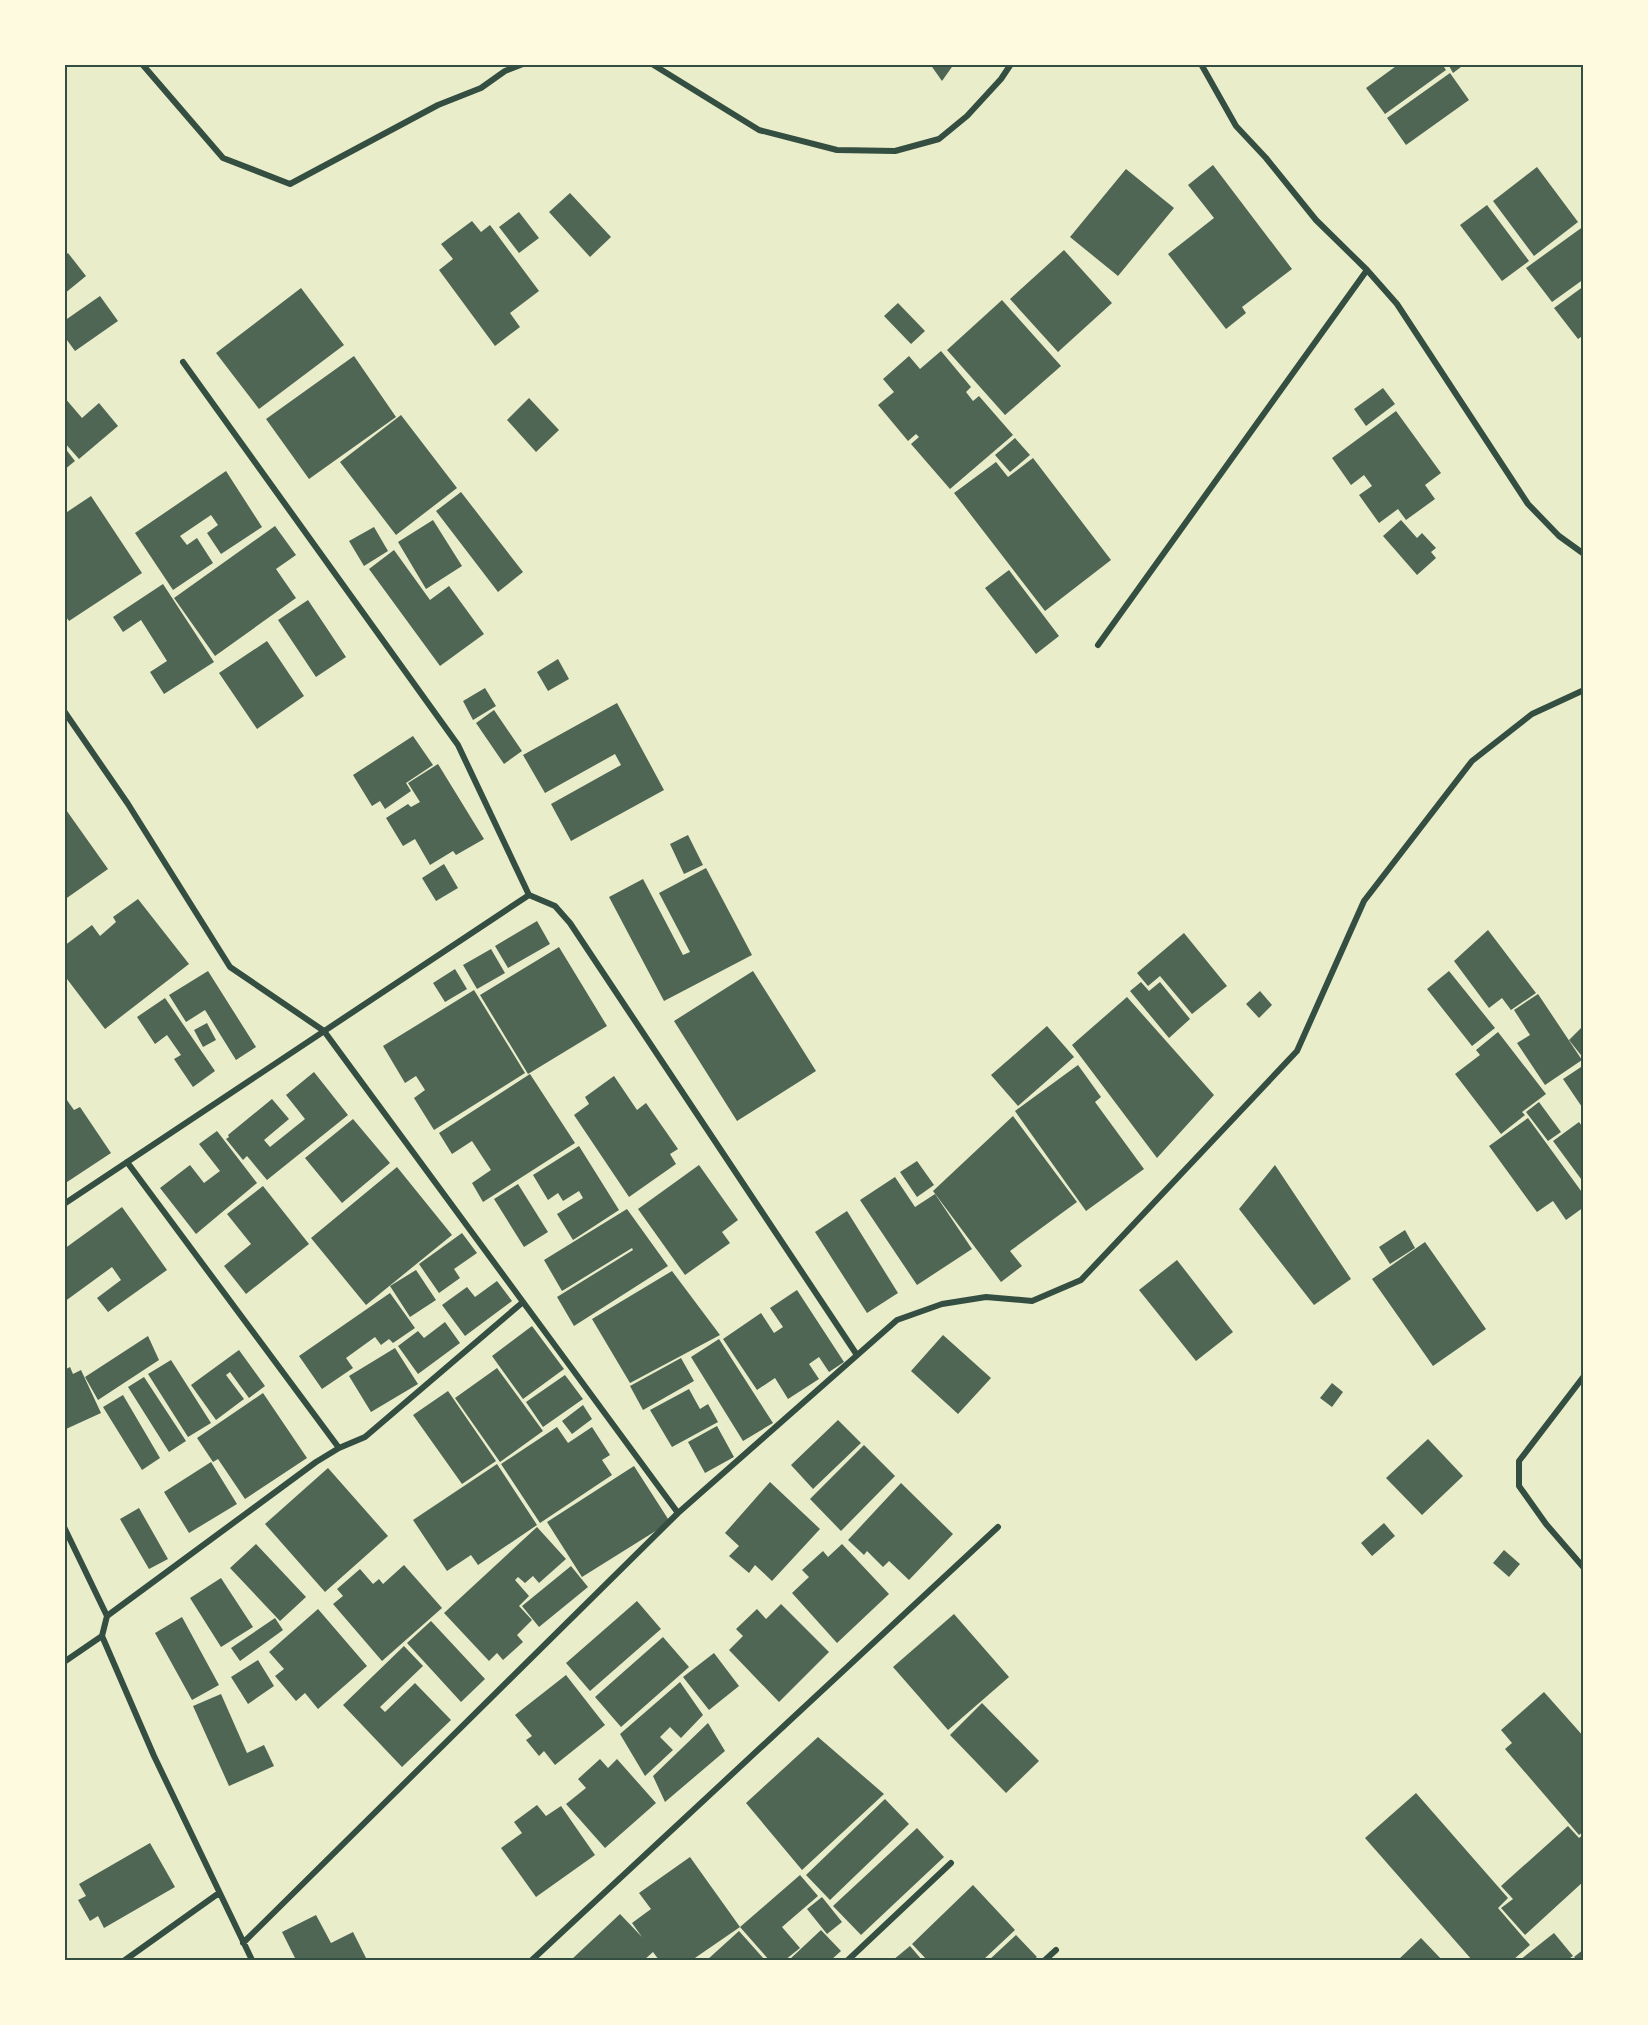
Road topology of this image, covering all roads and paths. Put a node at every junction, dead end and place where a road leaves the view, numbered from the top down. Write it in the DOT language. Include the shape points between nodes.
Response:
graph roads {
  1 [pos="142,64"];
  2 [pos="523,64"];
  3 [pos="652,64"];
  4 [pos="1011,64"];
  5 [pos="1201,64"];
  6 [pos="1367,270"];
  7 [pos="183,362"];
  8 [pos="1584,554"];
  9 [pos="1098,645"];
  10 [pos="1584,690"];
  11 [pos="64,711"];
  12 [pos="529,895"];
  13 [pos="324,1031"];
  14 [pos="127,1162"];
  15 [pos="64,1204"];
  16 [pos="523,1302"];
  17 [pos="857,1355"];
  18 [pos="1584,1376"];
  19 [pos="339,1448"];
  20 [pos="678,1513"];
  21 [pos="64,1527"];
  22 [pos="998,1527"];
  23 [pos="1584,1568"];
  24 [pos="107,1616"];
  25 [pos="102,1636"];
  26 [pos="64,1662"];
  27 [pos="951,1863"];
  28 [pos="219,1893"];
  29 [pos="243,1942"];
  30 [pos="1056,1950"];
  31 [pos="125,1960"];
  32 [pos="252,1960"];
  33 [pos="531,1960"];
  34 [pos="848,1960"];
  35 [pos="1045,1960"];
  1 -- 2 [label="street" via="223,158 290,184"];
  3 -- 4 [label="street" via="759,130 837,150 895,151 939,139 967,116"];
  5 -- 6 [label="street" via="1236,126 1316,220"];
  6 -- 8 [label="street" via="1397,304 1528,504 1559,536"];
  6 -- 9 [label="street"];
  7 -- 12 [label="street" via="458,745"];
  10 -- 17 [label="street" via="1532,714 1472,761 1364,901 1297,1051 1082,1280 1032,1301 986,1297 942,1304 897,1320"];
  11 -- 13 [label="street" via="128,804 230,967"];
  12 -- 13 [label="street"];
  12 -- 17 [label="street" via="555,906 570,923"];
  13 -- 14 [label="street"];
  13 -- 16 [label="street"];
  14 -- 15 [label="street"];
  14 -- 19 [label="street"];
  16 -- 19 [label="street" via="365,1437"];
  16 -- 20 [label="street"];
  17 -- 20 [label="street"];
  18 -- 23 [label="street" via="1519,1461 1519,1486"];
  19 -- 24 [label="street"];
  20 -- 29 [label="street"];
  21 -- 24 [label="street"];
  22 -- 33 [label="street"];
  24 -- 25 [label="street"];
  25 -- 26 [label="street"];
  25 -- 28 [label="street"];
  27 -- 34 [label="street"];
  28 -- 29 [label="street"];
  28 -- 31 [label="street"];
  29 -- 32 [label="street"];
  30 -- 35 [label="street"];
}
